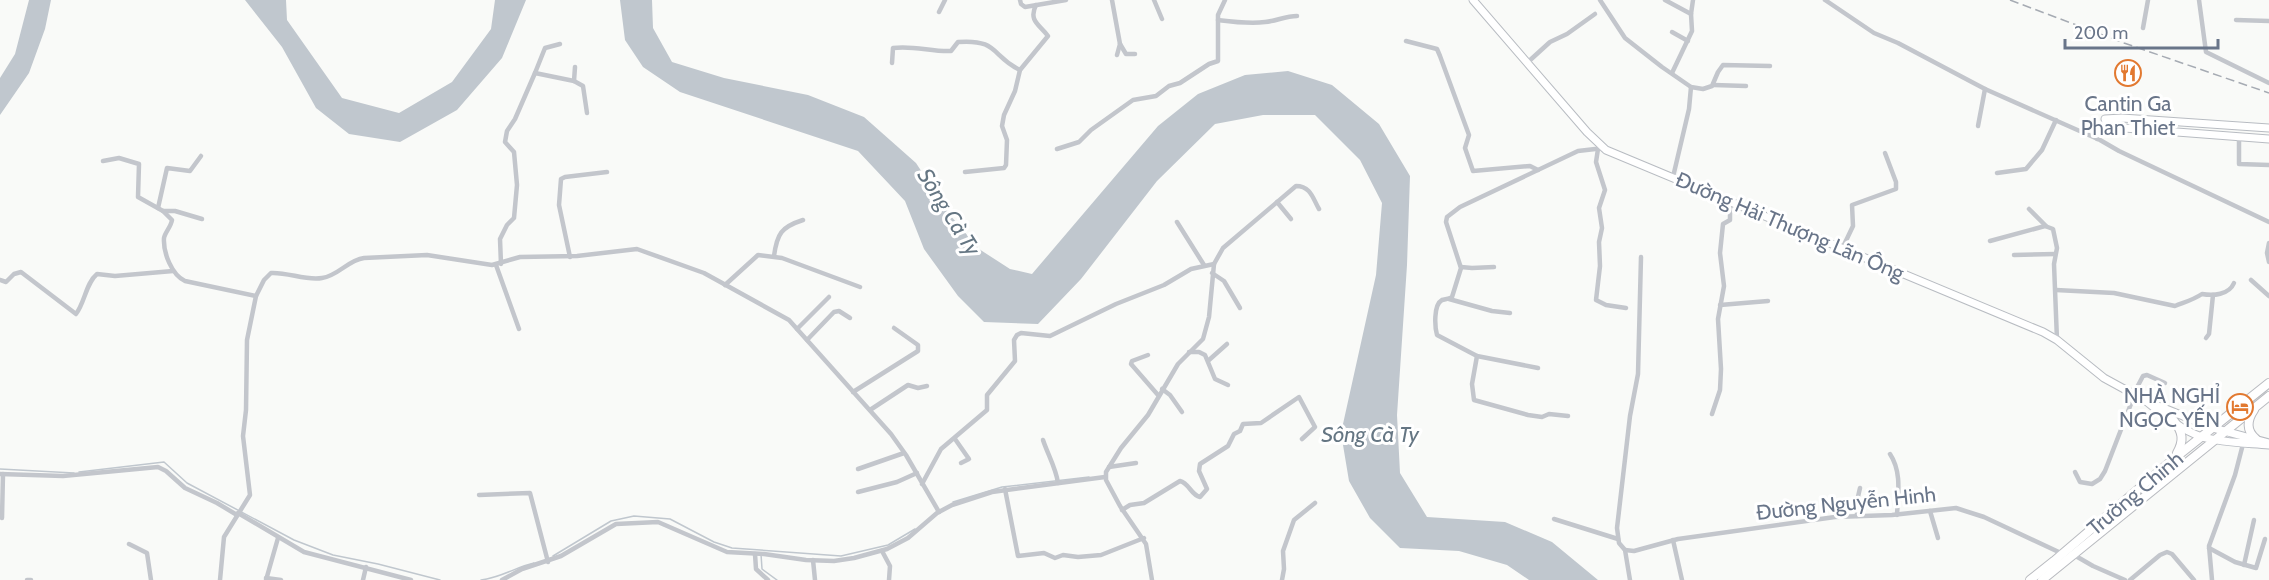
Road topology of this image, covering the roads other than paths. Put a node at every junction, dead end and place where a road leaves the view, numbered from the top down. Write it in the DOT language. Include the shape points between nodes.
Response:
graph roads {
  1 [pos="945,0"];
  2 [pos="1020,0"];
  3 [pos="1066,0"];
  4 [pos="1112,0"];
  5 [pos="1154,0"];
  6 [pos="1225,0"];
  7 [pos="1473,0"];
  8 [pos="1600,0"];
  9 [pos="1665,0"];
  10 [pos="1693,0"];
  11 [pos="1825,0"];
  12 [pos="2148,0"];
  13 [pos="2199,0"];
  14 [pos="1036,5"];
  15 [pos="939,12"];
  16 [pos="1595,14"];
  17 [pos="1691,14"];
  18 [pos="1297,16"];
  19 [pos="1162,19"];
  20 [pos="1218,20"];
  21 [pos="2236,20"];
  22 [pos="2269,21"];
  23 [pos="2143,28"];
  24 [pos="1672,33"];
  25 [pos="1406,41"];
  26 [pos="1688,41"];
  27 [pos="560,44"];
  28 [pos="1120,44"];
  29 [pos="1135,54"];
  30 [pos="1117,55"];
  31 [pos="1528,62"];
  32 [pos="892,63"];
  33 [pos="1770,66"];
  34 [pos="575,67"];
  35 [pos="1020,70"];
  36 [pos="535,73"];
  37 [pos="1672,73"];
  38 [pos="574,81"];
  39 [pos="2269,83"];
  40 [pos="1714,85"];
  41 [pos="1746,86"];
  42 [pos="1692,87"];
  43 [pos="1985,88"];
  44 [pos="587,113"];
  45 [pos="2056,120"];
  46 [pos="2103,122"];
  47 [pos="1978,126"];
  48 [pos="2269,128"];
  49 [pos="2239,136"];
  50 [pos="2097,139"];
  51 [pos="2269,139"];
  52 [pos="1601,148"];
  53 [pos="1057,149"];
  54 [pos="1885,153"];
  55 [pos="201,156"];
  56 [pos="103,161"];
  57 [pos="2269,165"];
  58 [pos="1538,170"];
  59 [pos="607,172"];
  60 [pos="965,172"];
  61 [pos="1997,173"];
  62 [pos="1673,177"];
  63 [pos="1730,200"];
  64 [pos="1276,202"];
  65 [pos="158,208"];
  66 [pos="1319,209"];
  67 [pos="2029,209"];
  68 [pos="163,211"];
  69 [pos="202,219"];
  70 [pos="1291,219"];
  71 [pos="803,220"];
  72 [pos="1177,222"];
  73 [pos="2269,222"];
  74 [pos="2046,226"];
  75 [pos="1990,240"];
  76 [pos="2269,243"];
  77 [pos="1843,247"];
  78 [pos="2055,254"];
  79 [pos="2014,255"];
  80 [pos="774,256"];
  81 [pos="570,257"];
  82 [pos="1641,257"];
  83 [pos="2269,262"];
  84 [pos="1214,264"];
  85 [pos="498,265"];
  86 [pos="1204,265"];
  87 [pos="1461,267"];
  88 [pos="1494,267"];
  89 [pos="173,272"];
  90 [pos="1212,273"];
  91 [pos="0,280"];
  92 [pos="2252,280"];
  93 [pos="2234,283"];
  94 [pos="725,285"];
  95 [pos="860,287"];
  96 [pos="2056,291"];
  97 [pos="2213,295"];
  98 [pos="256,296"];
  99 [pos="2269,296"];
  100 [pos="829,297"];
  101 [pos="1449,299"];
  102 [pos="1768,301"];
  103 [pos="1720,305"];
  104 [pos="1240,308"];
  105 [pos="1626,308"];
  106 [pos="1510,313"];
  107 [pos="850,318"];
  108 [pos="894,328"];
  109 [pos="519,329"];
  110 [pos="797,329"];
  111 [pos="2206,338"];
  112 [pos="807,340"];
  113 [pos="2057,340"];
  114 [pos="1227,344"];
  115 [pos="1189,352"];
  116 [pos="1148,355"];
  117 [pos="1477,356"];
  118 [pos="1209,360"];
  119 [pos="1538,368"];
  120 [pos="2165,383"];
  121 [pos="2269,383"];
  122 [pos="1228,385"];
  123 [pos="927,386"];
  124 [pos="1162,389"];
  125 [pos="854,392"];
  126 [pos="1158,395"];
  127 [pos="2134,395"];
  128 [pos="2269,396"];
  129 [pos="2146,401"];
  130 [pos="2259,404"];
  131 [pos="870,410"];
  132 [pos="1182,412"];
  133 [pos="1713,414"];
  134 [pos="1568,416"];
  135 [pos="2174,421"];
  136 [pos="2213,428"];
  137 [pos="2226,431"];
  138 [pos="2201,437"];
  139 [pos="955,439"];
  140 [pos="1302,439"];
  141 [pos="2216,439"];
  142 [pos="2256,439"];
  143 [pos="1044,440"];
  144 [pos="2242,444"];
  145 [pos="2269,444"];
  146 [pos="904,453"];
  147 [pos="1890,454"];
  148 [pos="2175,457"];
  149 [pos="961,463"];
  150 [pos="1136,463"];
  151 [pos="1109,467"];
  152 [pos="858,469"];
  153 [pos="2075,472"];
  154 [pos="916,473"];
  155 [pos="1,474"];
  156 [pos="1105,477"];
  157 [pos="1058,483"];
  158 [pos="922,484"];
  159 [pos="1860,488"];
  160 [pos="1005,489"];
  161 [pos="858,492"];
  162 [pos="479,495"];
  163 [pos="1315,503"];
  164 [pos="937,510"];
  165 [pos="1122,510"];
  166 [pos="1930,511"];
  167 [pos="238,514"];
  168 [pos="1897,515"];
  169 [pos="1857,516"];
  170 [pos="2,518"];
  171 [pos="1554,519"];
  172 [pos="2254,520"];
  173 [pos="278,538"];
  174 [pos="1144,538"];
  175 [pos="1938,538"];
  176 [pos="1618,539"];
  177 [pos="2265,539"];
  178 [pos="1673,540"];
  179 [pos="129,544"];
  180 [pos="2209,548"];
  181 [pos="1625,550"];
  182 [pos="882,551"];
  183 [pos="755,554"];
  184 [pos="2063,554"];
  185 [pos="2074,555"];
  186 [pos="547,559"];
  187 [pos="813,560"];
  188 [pos="2244,565"];
  189 [pos="366,567"];
  190 [pos="891,574"];
  191 [pos="266,579"];
  192 [pos="27,580"];
  193 [pos="31,580"];
  194 [pos="151,580"];
  195 [pos="220,580"];
  196 [pos="281,580"];
  197 [pos="363,580"];
  198 [pos="411,580"];
  199 [pos="502,580"];
  200 [pos="768,580"];
  201 [pos="815,580"];
  202 [pos="889,580"];
  203 [pos="896,580"];
  204 [pos="1152,580"];
  205 [pos="1282,580"];
  206 [pos="1630,580"];
  207 [pos="1682,580"];
  208 [pos="2030,580"];
  209 [pos="2042,580"];
  210 [pos="2125,580"];
  211 [pos="2130,580"];
  212 [pos="2194,580"];
  213 [pos="2212,580"];
  1 -- 15 [label="street"];
  2 -- 14 [label="street" via="1023,6"];
  3 -- 14 [label="street"];
  4 -- 28 [label="street"];
  5 -- 19 [label="street"];
  6 -- 20 [label="street"];
  7 -- 31 [label="street, Đường Hải Thượng Lãn Ông"];
  8 -- 37 [label="street" via="1625,38"];
  9 -- 17 [label="street"];
  10 -- 17 [label="street"];
  11 -- 43 [label="street" via="1867,29"];
  12 -- 23 [label="street"];
  13 -- 39 [label="street" via="2206,52"];
  14 -- 35 [label="street" via="1034,22 1047,38"];
  16 -- 31 [label="street" via="1550,42"];
  17 -- 26 [label="street"];
  18 -- 20 [label="street" via="1258,23"];
  20 -- 53 [label="street" via="1217,62 1156,96 1133,100 1079,142"];
  21 -- 22 [label="street"];
  24 -- 26 [label="street"];
  25 -- 58 [label="street" via="1437,50 1469,135 1465,148 1473,171 1530,166"];
  26 -- 37 [label="street"];
  27 -- 36 [label="street" via="543,50"];
  28 -- 29 [label="street" via="1126,54"];
  28 -- 30 [label="street"];
  31 -- 52 [label="street, Đường Hải Thượng Lãn Ông"];
  32 -- 35 [label="street" via="893,48 951,51 958,42 965,41 988,44"];
  33 -- 40 [label="street" via="1724,65"];
  34 -- 38 [label="street"];
  35 -- 60 [label="street" via="1002,121 1007,140 1005,167"];
  36 -- 38 [label="street"];
  36 -- 85 [label="street" via="505,136 514,152 517,185 514,218 500,239"];
  37 -- 42 [label="street"];
  38 -- 44 [label="street" via="584,86"];
  40 -- 41 [label="street"];
  40 -- 42 [label="street"];
  42 -- 62 [label="street"];
  43 -- 45 [label="street"];
  43 -- 47 [label="street"];
  45 -- 50 [label="street"];
  45 -- 61 [label="street" via="2042,150 2026,169"];
  46 -- 50 [label="street"];
  48 -- 49 [label="street" via="2105,118 2112,127"];
  49 -- 51 [label="street"];
  49 -- 57 [label="street" via="2239,164"];
  50 -- 73 [label="street"];
  52 -- 58 [label="street" via="1578,151"];
  52 -- 62 [label="street, Đường Hải Thượng Lãn Ông"];
  52 -- 105 [label="street" via="1596,162 1605,190 1599,208 1602,228 1596,300"];
  54 -- 77 [label="street" via="1896,189 1852,206 1853,226"];
  55 -- 65 [label="street" via="190,171 167,168"];
  56 -- 65 [label="street" via="117,158 138,163 138,197"];
  58 -- 87 [label="street" via="1448,215 1446,222"];
  59 -- 81 [label="street" via="561,179 559,205"];
  62 -- 63 [label="street, Đường Hải Thượng Lãn Ông"];
  63 -- 77 [label="street, Đường Hải Thượng Lãn Ông"];
  63 -- 103 [label="street" via="1730,220 1723,224 1720,240 1724,286"];
  64 -- 66 [label="street" via="1301,186 1309,190"];
  64 -- 70 [label="street"];
  64 -- 84 [label="street" via="1226,245"];
  65 -- 68 [label="street"];
  67 -- 74 [label="street"];
  68 -- 69 [label="street"];
  68 -- 89 [label="street" via="172,220 164,238"];
  71 -- 80 [label="street" via="779,234"];
  72 -- 86 [label="street"];
  74 -- 75 [label="street"];
  74 -- 78 [label="street" via="2054,232"];
  76 -- 83 [label="street"];
  77 -- 113 [label="street, Đường Hải Thượng Lãn Ông"];
  78 -- 79 [label="street"];
  78 -- 96 [label="street"];
  80 -- 94 [label="street" via="756,256"];
  80 -- 95 [label="street"];
  81 -- 85 [label="street" via="520,257"];
  81 -- 94 [label="street" via="640,250 704,273"];
  82 -- 176 [label="street" via="1639,368 1620,492"];
  84 -- 86 [label="street"];
  84 -- 90 [label="street"];
  85 -- 98 [label="street" via="427,255 360,258 321,279 271,273"];
  85 -- 109 [label="street"];
  86 -- 139 [label="street" via="1050,336 1017,334 1015,361 987,395 987,410"];
  87 -- 88 [label="street"];
  87 -- 101 [label="street"];
  89 -- 91 [label="street" via="97,274 76,314 21,272 6,282"];
  89 -- 98 [label="street" via="185,281"];
  90 -- 104 [label="street" via="1224,281"];
  90 -- 115 [label="street" via="1206,333"];
  92 -- 99 [label="street"];
  93 -- 97 [label="street" via="2230,290"];
  94 -- 110 [label="street" via="783,316"];
  96 -- 97 [label="street" via="2114,293 2175,306 2202,294"];
  96 -- 113 [label="street"];
  97 -- 111 [label="street"];
  98 -- 167 [label="street" via="247,340 243,432 250,495"];
  100 -- 110 [label="street"];
  101 -- 106 [label="street"];
  101 -- 117 [label="street" via="1438,305 1437,335"];
  102 -- 103 [label="street"];
  103 -- 133 [label="street" via="1720,390"];
  107 -- 112 [label="street" via="836,310"];
  108 -- 125 [label="street" via="918,345 918,351"];
  110 -- 112 [label="street"];
  112 -- 125 [label="street"];
  113 -- 127 [label="street, Đường Hải Thượng Lãn Ông" via="2095,372"];
  114 -- 118 [label="street"];
  115 -- 118 [label="street" via="1203,352"];
  115 -- 124 [label="street"];
  116 -- 126 [label="street" via="1131,364"];
  117 -- 119 [label="street"];
  117 -- 134 [label="street" via="1472,384 1474,400 1528,415"];
  118 -- 122 [label="street" via="1215,379"];
  120 -- 127 [label="street" via="2143,376"];
  121 -- 136 [label="highway, Trường Chinh"];
  123 -- 131 [label="street" via="908,385"];
  124 -- 126 [label="street"];
  124 -- 132 [label="street"];
  125 -- 131 [label="street"];
  126 -- 151 [label="street"];
  127 -- 129 [label="street, Đường Hải Thượng Lãn Ông"];
  127 -- 153 [label="street" via="2100,479 2092,484 2080,482"];
  128 -- 130 [label="highway, Trường Chinh"];
  129 -- 135 [label="street, Đường Hải Thượng Lãn Ông"];
  129 -- 136 [label="street, Đường Hải Thượng Lãn Ông"];
  130 -- 137 [label="highway, Trường Chinh"];
  130 -- 142 [label="highway" via="2248,426"];
  131 -- 146 [label="street"];
  135 -- 138 [label="street, Đường Hải Thượng Lãn Ông"];
  135 -- 148 [label="highway" via="2181,430 2182,441"];
  136 -- 137 [label="street, Đường Hải Thượng Lãn Ông"];
  136 -- 138 [label="highway, Trường Chinh"];
  137 -- 141 [label="highway, Trường Chinh"];
  137 -- 142 [label="street, Đường Hải Thượng Lãn Ông"];
  138 -- 141 [label="street, Đường Hải Thượng Lãn Ông"];
  138 -- 148 [label="highway, Trường Chinh"];
  139 -- 149 [label="street" via="969,459"];
  139 -- 158 [label="street" via="940,451"];
  140 -- 165 [label="street" via="1315,428 1299,397 1261,423 1244,424 1228,446 1200,464 1207,489 1202,496 1196,497 1180,481 1144,503"];
  141 -- 144 [label="street, Đường Hải Thượng Lãn Ông"];
  141 -- 185 [label="highway, Trường Chinh"];
  142 -- 145 [label="street, Đường Hải Thượng Lãn Ông"];
  143 -- 157 [label="street"];
  144 -- 145 [label="street, Đường Hải Thượng Lãn Ông"];
  144 -- 180 [label="street"];
  146 -- 152 [label="street"];
  146 -- 154 [label="street"];
  147 -- 168 [label="street" via="1898,476"];
  148 -- 184 [label="highway, Trường Chinh"];
  150 -- 151 [label="street"];
  151 -- 156 [label="street"];
  154 -- 158 [label="street"];
  154 -- 161 [label="street"];
  155 -- 167 [label="street" via="63,476 158,467 185,488"];
  155 -- 170 [label="street"];
  156 -- 157 [label="street"];
  156 -- 165 [label="street"];
  157 -- 160 [label="street"];
  158 -- 164 [label="street"];
  159 -- 169 [label="street"];
  160 -- 164 [label="street"];
  160 -- 174 [label="street" via="1018,556 1095,556"];
  162 -- 186 [label="street" via="530,493"];
  163 -- 205 [label="street" via="1294,520 1283,551"];
  164 -- 182 [label="street" via="908,538"];
  165 -- 174 [label="street"];
  166 -- 168 [label="street, Đường Nguyễn Hinh"];
  166 -- 175 [label="street"];
  166 -- 184 [label="street, Đường Nguyễn Hinh" via="1967,510"];
  167 -- 173 [label="street"];
  167 -- 195 [label="street" via="224,537"];
  168 -- 169 [label="street, Đường Nguyễn Hinh"];
  169 -- 178 [label="street, Đường Nguyễn Hinh"];
  171 -- 176 [label="street"];
  172 -- 188 [label="street"];
  173 -- 189 [label="street" via="315,556"];
  173 -- 191 [label="street"];
  174 -- 204 [label="street"];
  176 -- 181 [label="street"];
  177 -- 188 [label="street" via="2256,568"];
  178 -- 181 [label="street, Đường Nguyễn Hinh"];
  178 -- 207 [label="street"];
  179 -- 194 [label="street" via="147,553"];
  180 -- 188 [label="street"];
  180 -- 213 [label="street"];
  181 -- 206 [label="street"];
  182 -- 187 [label="street" via="842,560"];
  182 -- 190 [label="street"];
  183 -- 186 [label="street" via="724,552 650,522 614,524 574,549"];
  183 -- 187 [label="street"];
  183 -- 200 [label="street" via="756,569"];
  184 -- 208 [label="highway, Trường Chinh"];
  185 -- 209 [label="highway, Trường Chinh"];
  185 -- 210 [label="street"];
  186 -- 199 [label="street"];
  187 -- 201 [label="street"];
  189 -- 197 [label="street"];
  189 -- 198 [label="street"];
  190 -- 202 [label="street"];
  190 -- 203 [label="street"];
  191 -- 196 [label="street"];
  192 -- 193 [label="street"];
  211 -- 212 [label="street" via="2167,552"];
}
